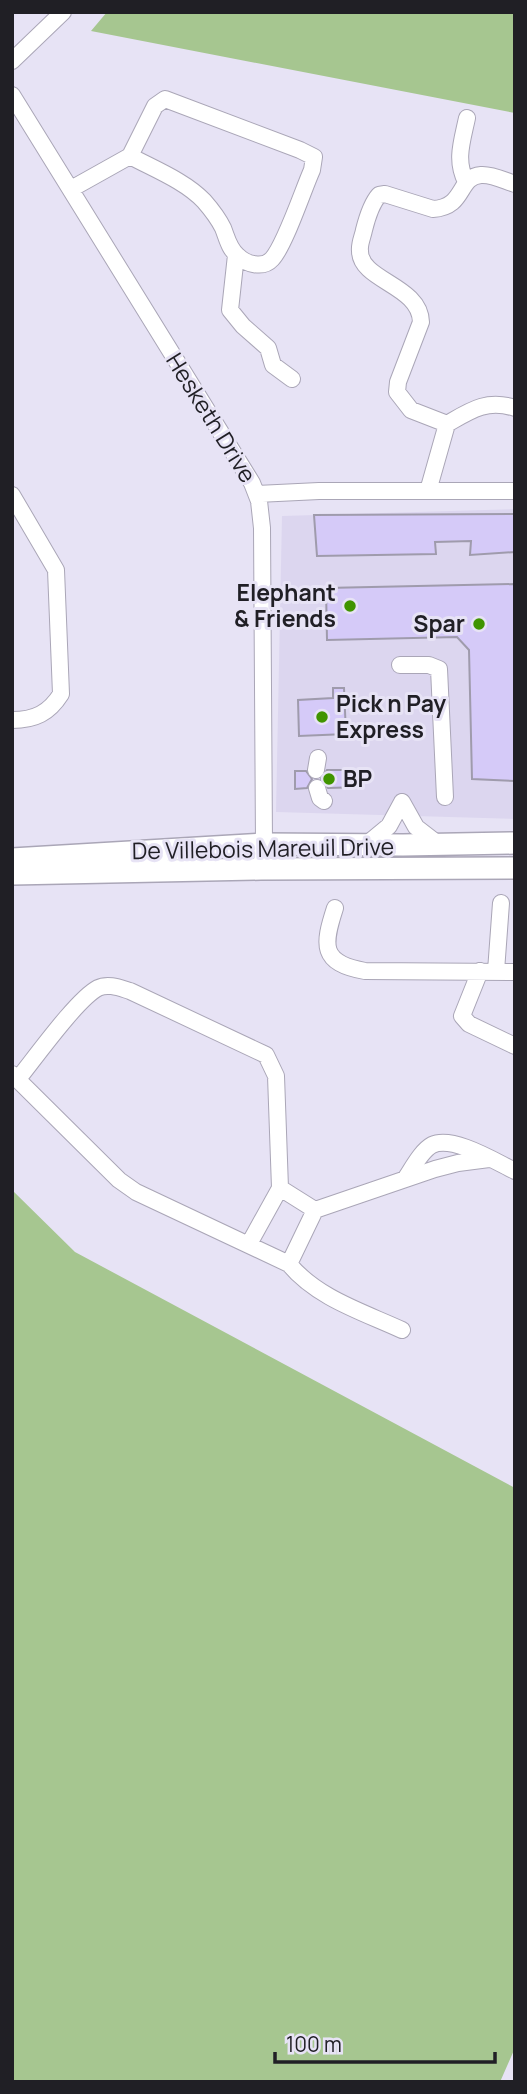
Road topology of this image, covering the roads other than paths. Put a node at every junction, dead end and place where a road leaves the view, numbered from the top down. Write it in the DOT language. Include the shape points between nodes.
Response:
graph roads {
  1 [pos="63,12"];
  2 [pos="12,61"];
  3 [pos="12,94"];
  4 [pos="467,118"];
  5 [pos="130,156"];
  6 [pos="466,182"];
  7 [pos="515,184"];
  8 [pos="71,189"];
  9 [pos="236,255"];
  10 [pos="292,379"];
  11 [pos="515,408"];
  12 [pos="447,424"];
  13 [pos="428,491"];
  14 [pos="515,491"];
  15 [pos="257,494"];
  16 [pos="12,495"];
  17 [pos="400,665"];
  18 [pos="12,720"];
  19 [pos="445,797"];
  20 [pos="515,843"];
  21 [pos="264,844"];
  22 [pos="366,845"];
  23 [pos="438,845"];
  24 [pos="12,859"];
  25 [pos="515,868"];
  26 [pos="261,869"];
  27 [pos="12,874"];
  28 [pos="501,903"];
  29 [pos="335,908"];
  30 [pos="488,971"];
  31 [pos="515,972"];
  32 [pos="515,1046"];
  33 [pos="15,1076"];
  34 [pos="489,1159"];
  35 [pos="515,1171"];
  36 [pos="405,1179"];
  37 [pos="280,1188"];
  38 [pos="315,1210"];
  39 [pos="249,1244"];
  40 [pos="289,1265"];
  41 [pos="402,1331"];
  1 -- 2 [label="street"];
  3 -- 8 [label="street, Hesketh Drive"];
  4 -- 6 [label="street" via="458,159"];
  5 -- 8 [label="street"];
  5 -- 9 [label="street" via="195,193 215,215"];
  5 -- 9 [label="street" via="155,106 165,99 314,157 271,261 254,264"];
  6 -- 7 [label="street" via="481,175"];
  6 -- 12 [label="street" via="454,202 440,208 379,195 359,250 371,270 419,309 421,322 397,392 411,410"];
  8 -- 15 [label="street, Hesketh Drive"];
  9 -- 10 [label="street" via="230,310 268,348 273,365"];
  11 -- 12 [label="street" via="491,403"];
  12 -- 13 [label="street"];
  13 -- 14 [label="street"];
  13 -- 15 [label="street"];
  15 -- 21 [label="street, Hesketh Drive" via="262,528"];
  16 -- 18 [label="street" via="57,570 61,694 52,708 38,716"];
  17 -- 19 [label="street" via="439,669"];
  20 -- 23 [label="main road, De Villebois Mareuil Drive"];
  21 -- 22 [label="main road, De Villebois Mareuil Drive"];
  21 -- 24 [label="main road, De Villebois Mareuil Drive"];
  21 -- 26 [label="street, Hesketh Drive"];
  22 -- 23 [label="main road, De Villebois Mareuil Drive"];
  22 -- 23 [label="street" via="389,825 402,802 416,827"];
  25 -- 26 [label="main road, De Villebois Mareuil Drive"];
  26 -- 27 [label="main road, De Villebois Mareuil Drive"];
  28 -- 30 [label="street"];
  29 -- 30 [label="street" via="326,943 330,956 343,964 365,971"];
  30 -- 31 [label="street"];
  30 -- 32 [label="street" via="462,1016 469,1024"];
  33 -- 37 [label="street" via="100,987 130,991 265,1055 276,1076"];
  33 -- 39 [label="street" via="119,1180 152,1201"];
  34 -- 35 [label="street"];
  34 -- 36 [label="street"];
  34 -- 36 [label="street" via="441,1143 426,1150"];
  36 -- 38 [label="street"];
  37 -- 38 [label="street"];
  37 -- 39 [label="street"];
  38 -- 40 [label="street"];
  39 -- 40 [label="street"];
  40 -- 41 [label="street" via="317,1290"];
}
